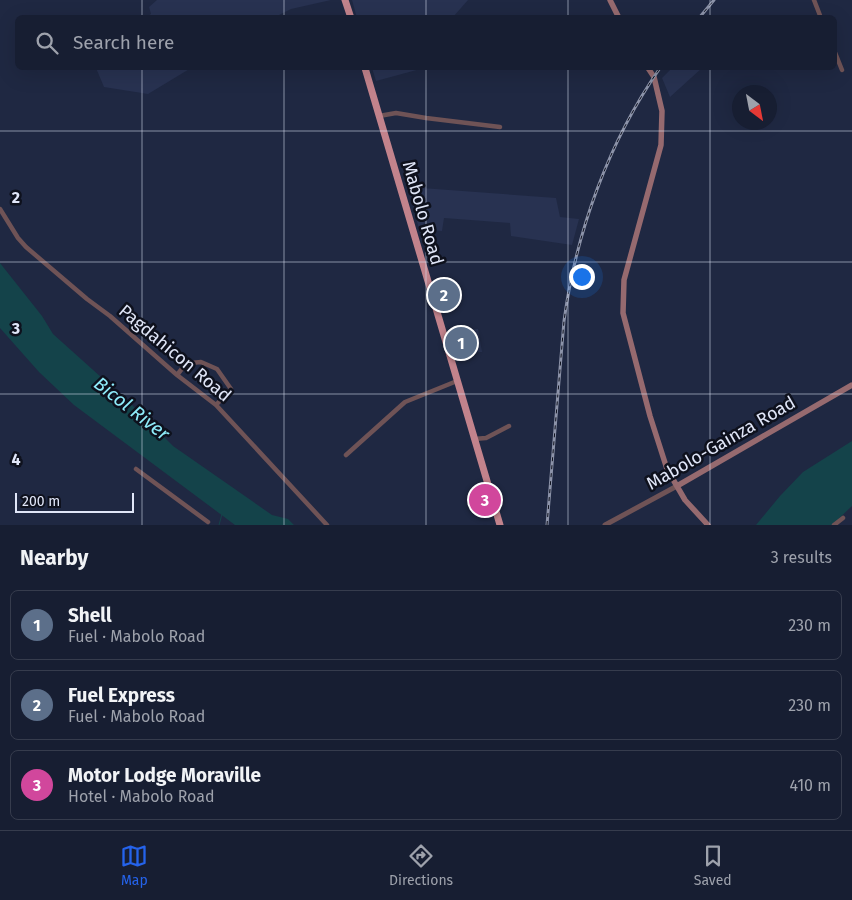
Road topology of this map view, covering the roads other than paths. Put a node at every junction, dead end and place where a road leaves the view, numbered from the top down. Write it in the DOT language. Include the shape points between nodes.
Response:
graph roads {
  1 [pos="345,0"];
  2 [pos="610,0"];
  3 [pos="814,0"];
  4 [pos="349,15"];
  5 [pos="618,15"];
  6 [pos="820,15"];
  7 [pos="837,58"];
  8 [pos="366,70"];
  9 [pos="649,70"];
  10 [pos="842,70"];
  11 [pos="379,114"];
  12 [pos="500,127"];
  13 [pos="0,208"];
  14 [pos="177,375"];
  15 [pos="457,381"];
  16 [pos="852,385"];
  17 [pos="216,405"];
  18 [pos="509,426"];
  19 [pos="474,439"];
  20 [pos="346,454"];
  21 [pos="136,469"];
  22 [pos="677,486"];
  23 [pos="843,518"];
  24 [pos="208,522"];
  25 [pos="327,525"];
  26 [pos="500,525"];
  27 [pos="605,525"];
  28 [pos="708,525"];
  29 [pos="834,525"];
  1 -- 4 [label="highway"];
  2 -- 5 [label="main road"];
  3 -- 6 [label="street"];
  7 -- 10 [label="street"];
  8 -- 11 [label="highway, Mabolo Road"];
  9 -- 22 [label="main road" via="662,111 661,145 624,280 623,313 659,445"];
  11 -- 12 [label="street" via="396,113"];
  11 -- 15 [label="highway, Mabolo Road"];
  13 -- 14 [label="street, Pagdahicon Road" via="26,247"];
  14 -- 17 [label="street, Pagdahicon Road"];
  14 -- 17 [label="street" via="191,363 201,362 217,369 231,389"];
  15 -- 19 [label="highway, Mabolo Road"];
  15 -- 20 [label="street" via="404,402"];
  16 -- 22 [label="main road, Mabolo-Gainza Road"];
  17 -- 25 [label="street, Pagdahicon Road"];
  18 -- 19 [label="street" via="486,438"];
  19 -- 26 [label="highway, Mabolo Road"];
  21 -- 24 [label="street"];
  22 -- 27 [label="street, Mabolo-Gainza Road"];
  22 -- 28 [label="main road"];
  23 -- 29 [label="street"];
}
